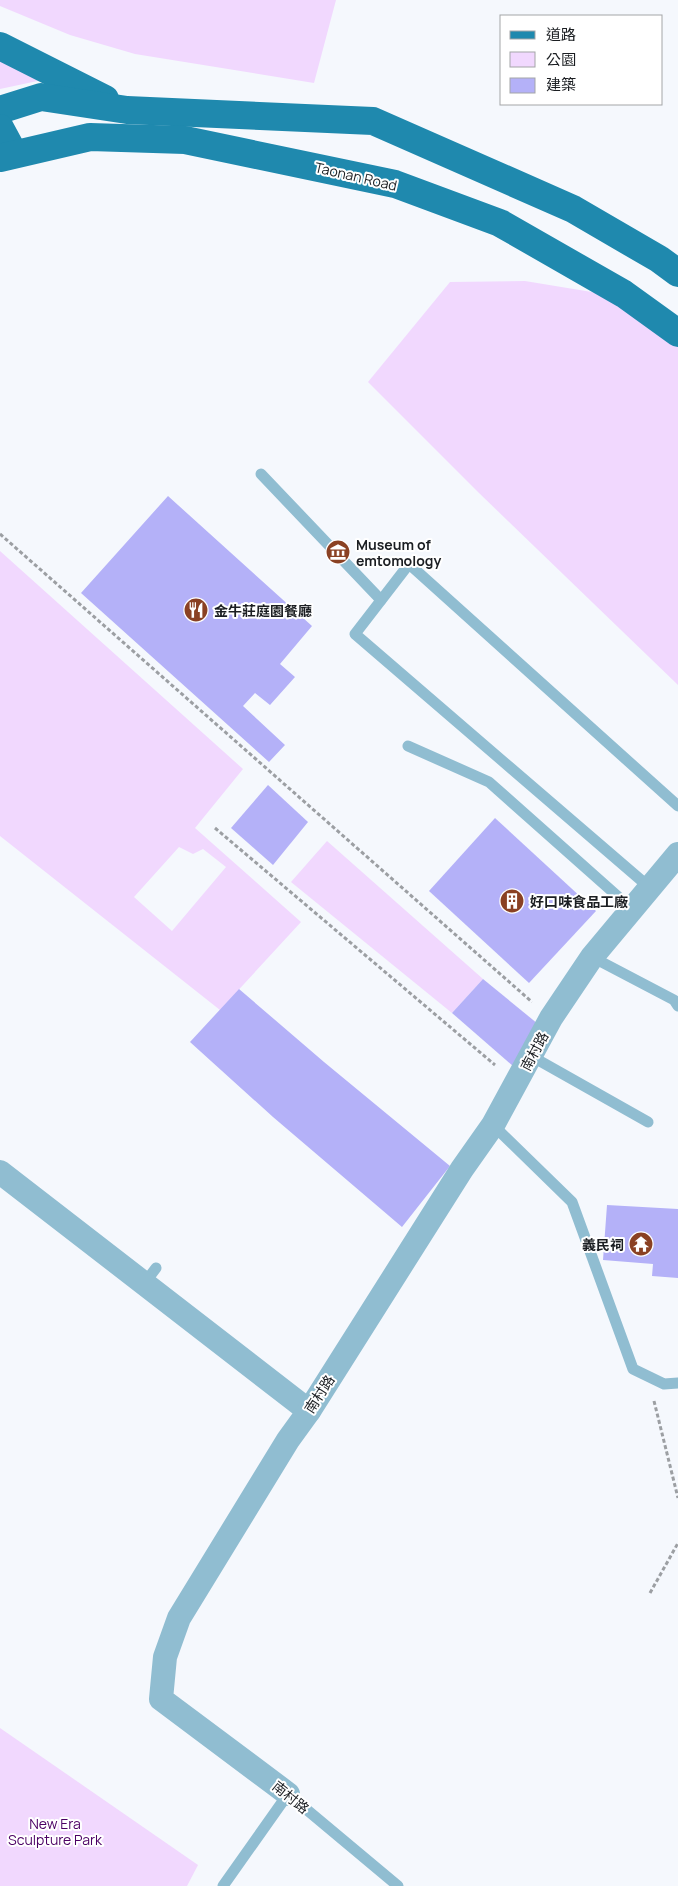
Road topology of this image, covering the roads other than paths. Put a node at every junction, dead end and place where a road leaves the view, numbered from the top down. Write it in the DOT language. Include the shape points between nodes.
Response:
graph roads {
  1 [pos="0,46"];
  2 [pos="0,110"];
  3 [pos="127,110"];
  4 [pos="0,128"];
  5 [pos="7,156"];
  6 [pos="678,273"];
  7 [pos="678,333"];
  8 [pos="261,474"];
  9 [pos="381,600"];
  10 [pos="408,746"];
  11 [pos="678,806"];
  12 [pos="678,854"];
  13 [pos="649,888"];
  14 [pos="632,909"];
  15 [pos="592,956"];
  16 [pos="678,1006"];
  17 [pos="531,1056"];
  18 [pos="648,1122"];
  19 [pos="493,1125"];
  20 [pos="0,1172"];
  21 [pos="678,1382"];
  22 [pos="309,1411"];
  23 [pos="288,1794"];
  24 [pos="223,1886"];
  25 [pos="398,1886"];
  1 -- 3 [label="main road"];
  2 -- 3 [label="main road" via="41,97"];
  3 -- 6 [label="main road" via="373,121 573,209"];
  4 -- 5 [label="main road"];
  5 -- 7 [label="main road, Taonan Road" via="90,137 185,140 395,184 500,223 624,294"];
  8 -- 9 [label="lane"];
  9 -- 11 [label="lane" via="409,564"];
  9 -- 13 [label="lane" via="355,634"];
  10 -- 14 [label="lane" via="489,782"];
  12 -- 13 [label="street, 南村路"];
  13 -- 14 [label="street, 南村路"];
  14 -- 15 [label="street, 南村路"];
  15 -- 16 [label="lane" via="674,1000"];
  15 -- 17 [label="street, 南村路" via="551,1018"];
  17 -- 18 [label="lane"];
  17 -- 19 [label="street, 南村路"];
  19 -- 21 [label="lane" via="572,1202 633,1368 664,1384"];
  19 -- 22 [label="street, 南村路" via="462,1168"];
  20 -- 22 [label="street" via="150,1276"];
  22 -- 23 [label="street, 南村路" via="180,1618 165,1657 161,1699"];
  23 -- 24 [label="lane"];
  23 -- 25 [label="lane, 南村路"];
}
